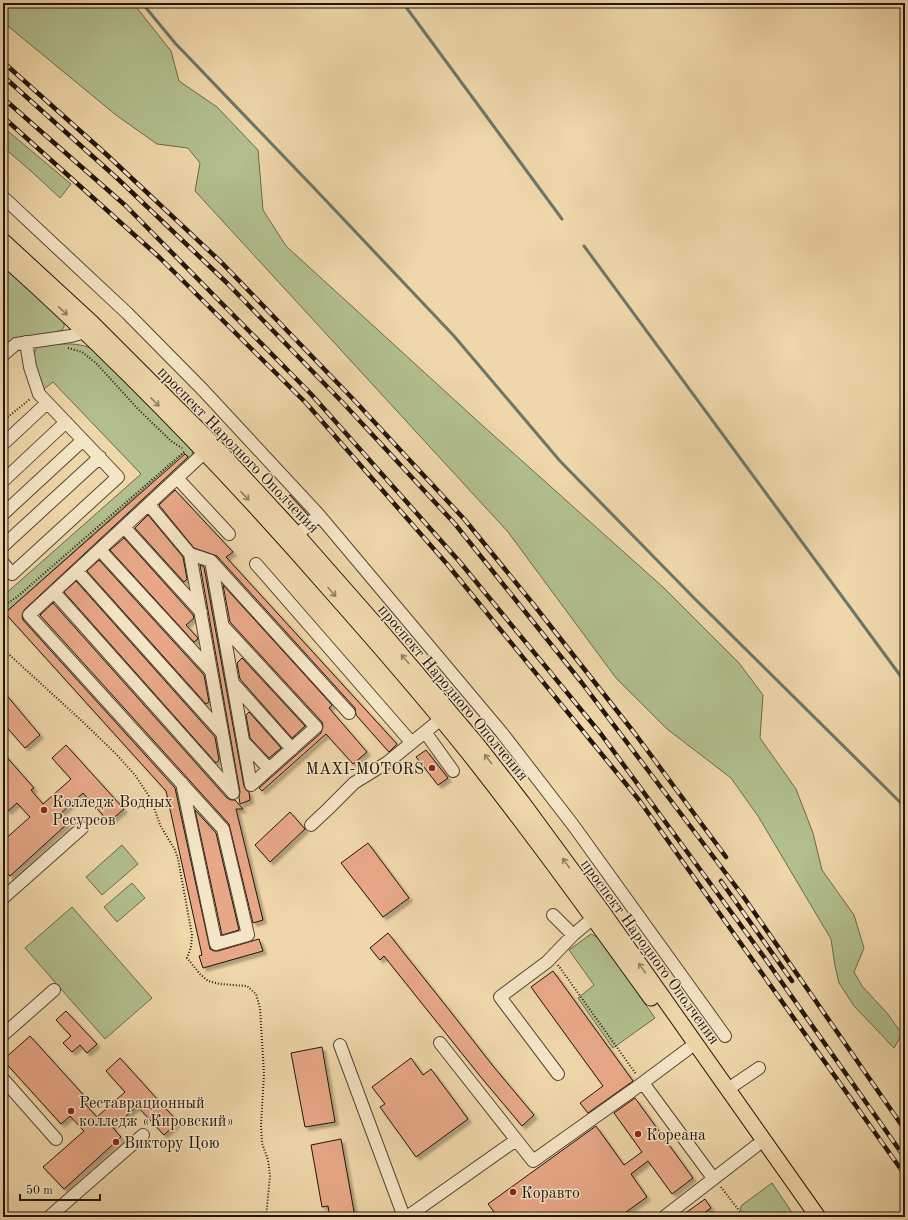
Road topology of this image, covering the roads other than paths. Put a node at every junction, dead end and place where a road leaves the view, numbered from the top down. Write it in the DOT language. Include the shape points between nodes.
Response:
graph roads {
  1 [pos="3,197"];
  2 [pos="3,241"];
  3 [pos="3,256"];
  4 [pos="83,330"];
  5 [pos="26,342"];
  6 [pos="3,355"];
  7 [pos="47,403"];
  8 [pos="66,422"];
  9 [pos="83,440"];
  10 [pos="3,444"];
  11 [pos="205,452"];
  12 [pos="100,458"];
  13 [pos="177,478"];
  14 [pos="3,481"];
  15 [pos="149,505"];
  16 [pos="3,514"];
  17 [pos="319,515"];
  18 [pos="124,527"];
  19 [pos="229,534"];
  20 [pos="297,535"];
  21 [pos="3,546"];
  22 [pos="100,550"];
  23 [pos="190,554"];
  24 [pos="211,561"];
  25 [pos="3,563"];
  26 [pos="256,564"];
  27 [pos="77,571"];
  28 [pos="54,592"];
  29 [pos="201,612"];
  30 [pos="223,626"];
  31 [pos="211,671"];
  32 [pos="233,684"];
  33 [pos="349,713"];
  34 [pos="441,719"];
  35 [pos="425,732"];
  36 [pos="222,733"];
  37 [pos="243,741"];
  38 [pos="411,742"];
  39 [pos="292,749"];
  40 [pos="269,769"];
  41 [pos="453,771"];
  42 [pos="182,783"];
  43 [pos="311,824"];
  44 [pos="82,828"];
  45 [pos="3,898"];
  46 [pos="597,914"];
  47 [pos="553,915"];
  48 [pos="573,935"];
  49 [pos="54,990"];
  50 [pos="3,1035"];
  51 [pos="726,1036"];
  52 [pos="440,1043"];
  53 [pos="340,1045"];
  54 [pos="688,1049"];
  55 [pos="759,1068"];
  56 [pos="558,1074"];
  57 [pos="3,1079"];
  58 [pos="643,1083"];
  59 [pos="728,1089"];
  60 [pos="143,1135"];
  61 [pos="56,1139"];
  62 [pos="516,1140"];
  63 [pos="756,1146"];
  64 [pos="713,1178"];
  65 [pos="49,1217"];
  66 [pos="406,1217"];
  67 [pos="664,1217"];
  68 [pos="806,1217"];
  69 [pos="818,1217"];
  1 -- 17 [label="lane" via="127,313 203,390"];
  2 -- 20 [label="main road, проспект Народного Ополчения" via="91,322 208,439"];
  3 -- 4 [label="main road, проспект Народного Ополчения, one-way"];
  4 -- 5 [label="lane" via="71,336"];
  4 -- 11 [label="main road, проспект Народного Ополчения, one-way"];
  5 -- 6 [label="lane" via="16,344"];
  5 -- 7 [label="lane" via="38,392"];
  7 -- 8 [label="lane"];
  7 -- 10 [label="lane"];
  8 -- 9 [label="lane"];
  8 -- 14 [label="lane"];
  9 -- 12 [label="lane"];
  9 -- 16 [label="lane"];
  11 -- 13 [label="lane"];
  11 -- 34 [label="main road, проспект Народного Ополчения, one-way" via="309,566"];
  12 -- 21 [label="lane"];
  12 -- 25 [label="lane" via="118,477 12,574"];
  13 -- 15 [label="lane"];
  13 -- 19 [label="lane"];
  15 -- 18 [label="lane"];
  15 -- 23 [label="lane"];
  17 -- 20 [label="lane"];
  17 -- 51 [label="lane" via="502,733 573,825"];
  18 -- 22 [label="lane"];
  18 -- 29 [label="lane"];
  46 -- 20 [label="main road, проспект Народного Ополчения, one-way" via="522,802 476,743"];
  22 -- 27 [label="lane"];
  22 -- 31 [label="lane"];
  23 -- 24 [label="lane"];
  23 -- 29 [label="lane"];
  24 -- 30 [label="lane"];
  24 -- 33 [label="lane"];
  26 -- 38 [label="lane"];
  27 -- 28 [label="lane"];
  27 -- 36 [label="lane"];
  28 -- 36 [label="lane" via="233,792"];
  28 -- 42 [label="lane" via="29,615"];
  29 -- 31 [label="lane"];
  30 -- 32 [label="lane"];
  30 -- 39 [label="lane" via="316,727"];
  31 -- 36 [label="lane"];
  32 -- 37 [label="lane"];
  32 -- 39 [label="lane"];
  34 -- 35 [label="lane"];
  34 -- 46 [label="main road, проспект Народного Ополчения"];
  35 -- 38 [label="lane"];
  35 -- 41 [label="lane"];
  37 -- 40 [label="lane"];
  37 -- 40 [label="lane" via="251,785"];
  38 -- 43 [label="lane" via="388,762 354,783"];
  39 -- 40 [label="lane"];
  42 -- 42 [label="lane" via="223,829 248,935 216,944"];
  44 -- 45 [label="lane"];
  46 -- 48 [label="lane"];
  46 -- 54 [label="main road, проспект Народного Ополчения"];
  59 -- 46 [label="main road, проспект Народного Ополчения, one-way"];
  47 -- 48 [label="lane"];
  48 -- 56 [label="lane" via="547,962 500,997"];
  49 -- 50 [label="lane"];
  52 -- 62 [label="lane"];
  53 -- 66 [label="lane"];
  54 -- 58 [label="lane"];
  54 -- 63 [label="main road, проспект Народного Ополчения"];
  55 -- 59 [label="lane"];
  57 -- 61 [label="lane"];
  58 -- 62 [label="lane" via="533,1161"];
  58 -- 64 [label="lane"];
  59 -- 69 [label="main road, проспект Народного Ополчения"];
  60 -- 65 [label="lane"];
  62 -- 66 [label="lane"];
  63 -- 64 [label="lane"];
  63 -- 68 [label="main road, проспект Народного Ополчения"];
  64 -- 67 [label="lane"];
}
